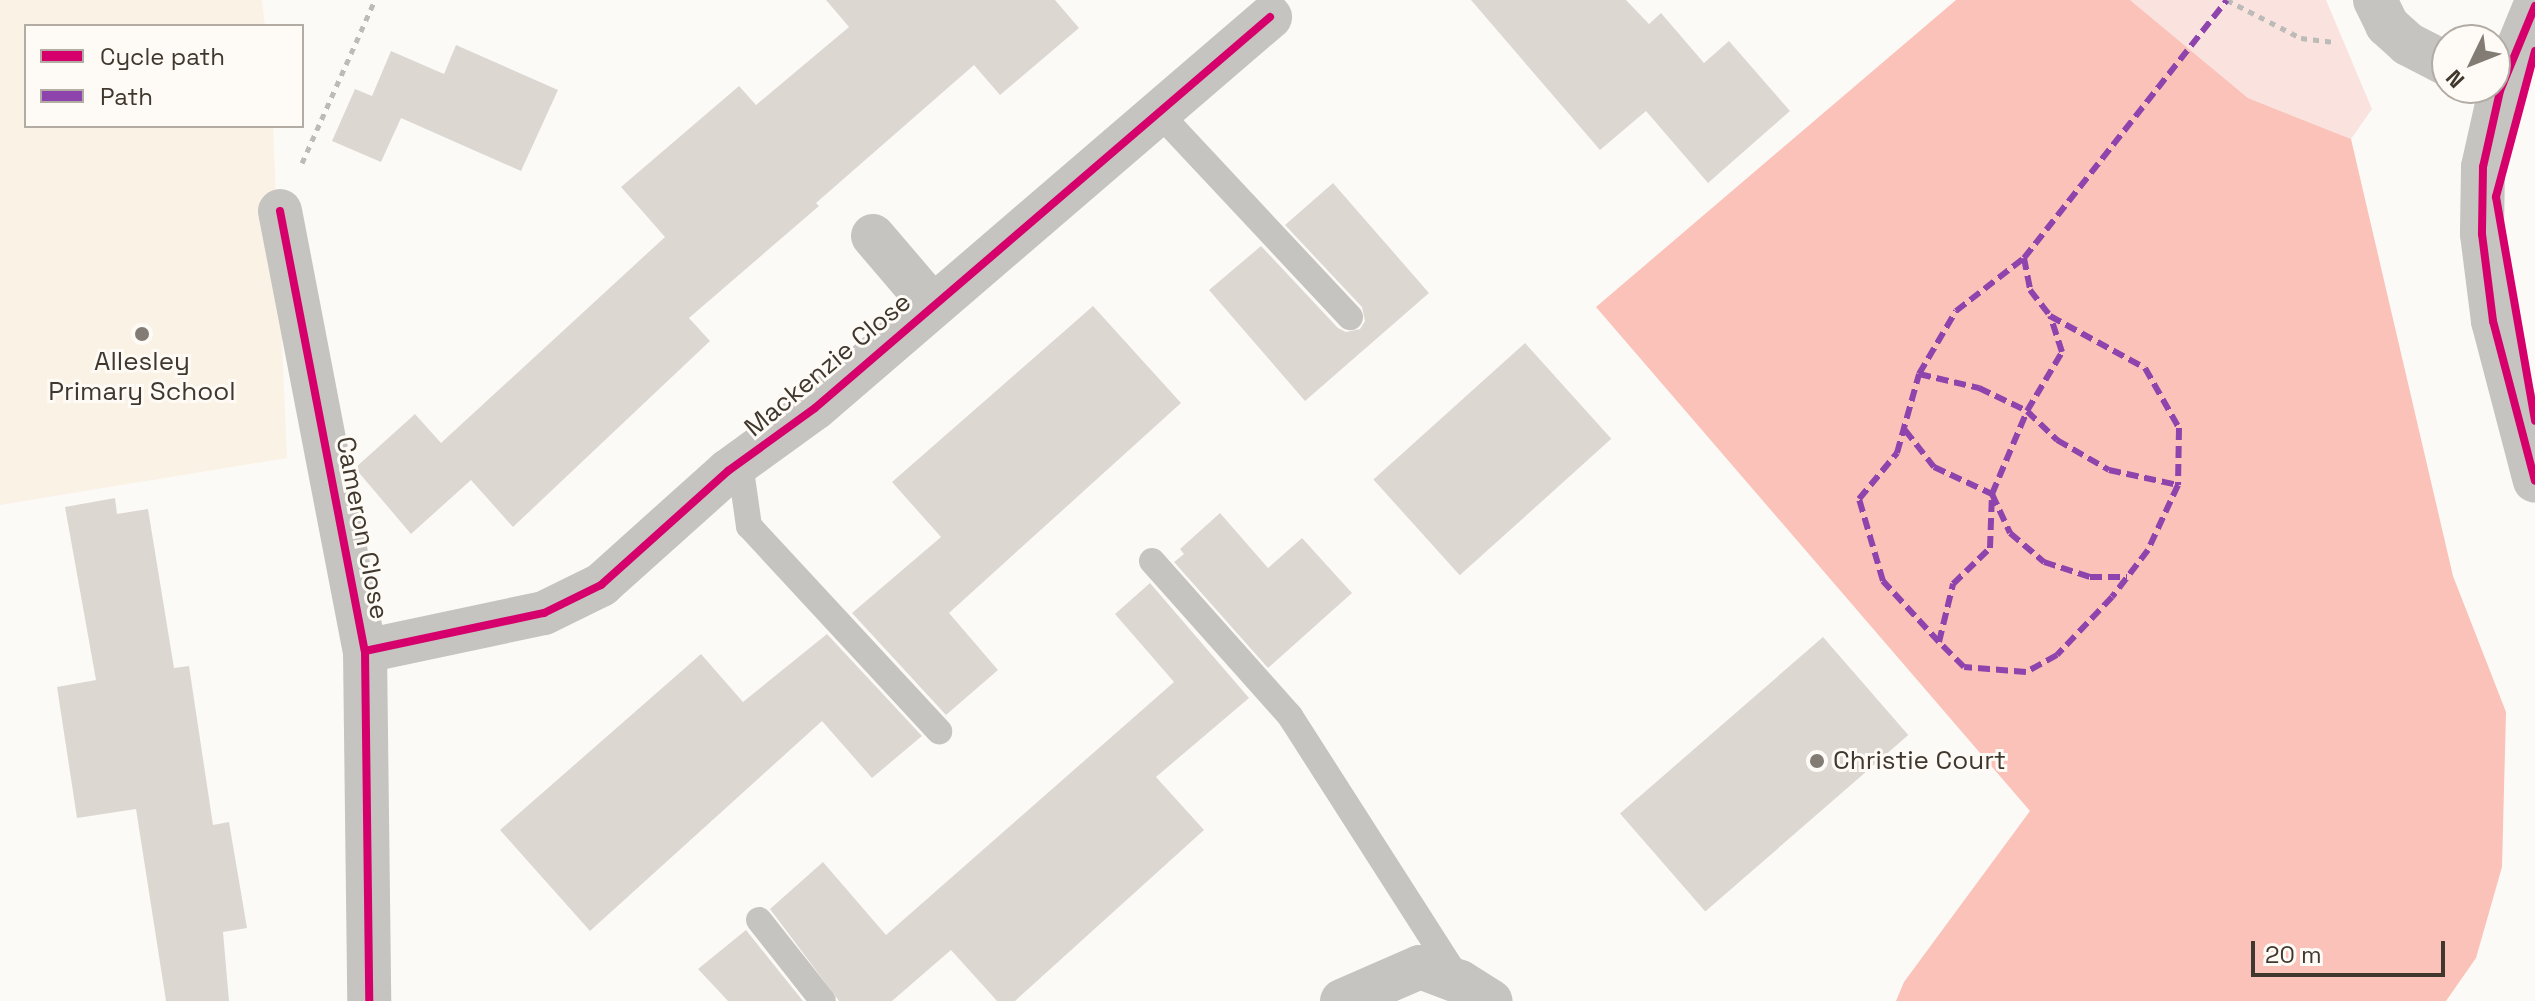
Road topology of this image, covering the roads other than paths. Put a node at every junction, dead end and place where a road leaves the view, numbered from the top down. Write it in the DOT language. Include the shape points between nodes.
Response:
graph roads {
  1 [pos="2535,6"];
  2 [pos="2381,13"];
  3 [pos="1270,17"];
  4 [pos="2431,56"];
  5 [pos="2511,58"];
  6 [pos="2494,104"];
  7 [pos="1158,112"];
  8 [pos="280,211"];
  9 [pos="873,236"];
  10 [pos="931,304"];
  11 [pos="1350,317"];
  12 [pos="740,463"];
  13 [pos="2535,481"];
  14 [pos="1152,561"];
  15 [pos="365,651"];
  16 [pos="939,731"];
  17 [pos="759,920"];
  18 [pos="1475,992"];
  19 [pos="369,1001"];
  20 [pos="823,1001"];
  21 [pos="1342,1001"];
  1 -- 5 [label="street"];
  2 -- 4 [label="street" via="2408,44"];
  3 -- 7 [label="street, Mackenzie Close"];
  6 -- 13 [label="street" via="2483,167 2482,234 2493,321"];
  7 -- 10 [label="street, Mackenzie Close"];
  7 -- 11 [label="lane"];
  8 -- 15 [label="street, Cameron Close"];
  9 -- 10 [label="street"];
  10 -- 12 [label="street, Mackenzie Close" via="815,408"];
  12 -- 15 [label="street, Mackenzie Close" via="601,585 573,602"];
  12 -- 16 [label="lane" via="749,526"];
  14 -- 18 [label="lane" via="1290,716"];
  15 -- 19 [label="street, Cameron Close"];
  17 -- 20 [label="lane"];
  18 -- 21 [label="street" via="1420,967"];
}
